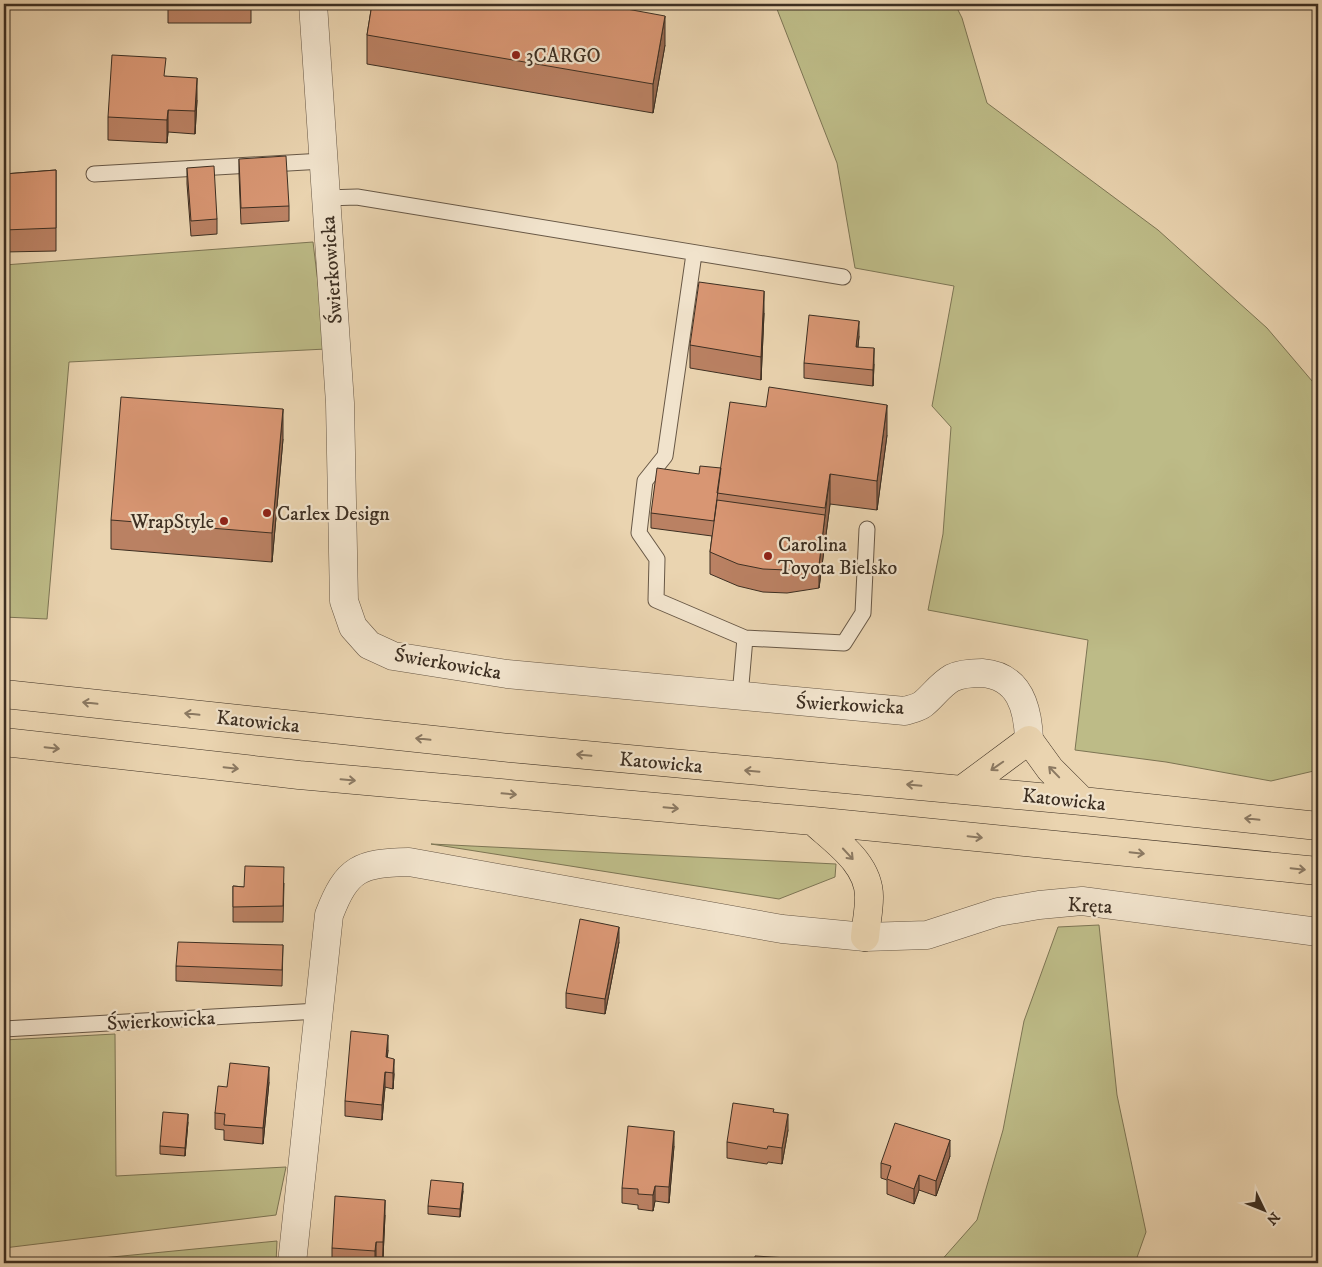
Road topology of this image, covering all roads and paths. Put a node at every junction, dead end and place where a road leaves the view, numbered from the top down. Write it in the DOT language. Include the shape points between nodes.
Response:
graph roads {
  1 [pos="313,4"];
  2 [pos="323,161"];
  3 [pos="94,174"];
  4 [pos="326,198"];
  5 [pos="694,254"];
  6 [pos="843,277"];
  7 [pos="867,529"];
  8 [pos="745,638"];
  9 [pos="4,694"];
  10 [pos="740,696"];
  11 [pos="1029,740"];
  12 [pos="4,742"];
  13 [pos="963,789"];
  14 [pos="1082,800"];
  15 [pos="813,821"];
  16 [pos="1318,826"];
  17 [pos="1318,871"];
  18 [pos="1318,932"];
  19 [pos="865,937"];
  20 [pos="318,1012"];
  21 [pos="4,1029"];
  22 [pos="292,1263"];
  1 -- 2 [label="street, Świerkowicka"];
  2 -- 3 [label="lane"];
  2 -- 4 [label="street, Świerkowicka"];
  4 -- 5 [label="lane" via="357,197"];
  4 -- 10 [label="street, Świerkowicka" via="340,403 344,600 353,627 369,645 393,656 507,674"];
  5 -- 6 [label="lane"];
  5 -- 8 [label="lane" via="665,456 645,481 639,534 656,559 656,600"];
  7 -- 8 [label="lane" via="863,613 844,643"];
  8 -- 10 [label="lane"];
  13 -- 9 [label="main road, Katowicka, one-way" via="510,748"];
  10 -- 11 [label="street, Świerkowicka" via="905,711 922,705 952,678 973,673 993,674 1009,683 1022,699 1028,716"];
  11 -- 13 [label="main road, one-way"];
  14 -- 11 [label="main road, one-way" via="1050,768"];
  12 -- 15 [label="main road, one-way" via="299,775"];
  13 -- 14 [label="main road, Katowicka"];
  16 -- 14 [label="main road, Katowicka, one-way"];
  15 -- 17 [label="main road, one-way"];
  15 -- 19 [label="main road, one-way" via="849,854 864,873 870,896"];
  18 -- 19 [label="street, Kręta" via="1082,901 998,912 927,935"];
  19 -- 20 [label="street" via="782,929 409,862 385,862 358,869 338,890 329,915"];
  20 -- 21 [label="lane, Świerkowicka"];
  20 -- 22 [label="street"];
}
